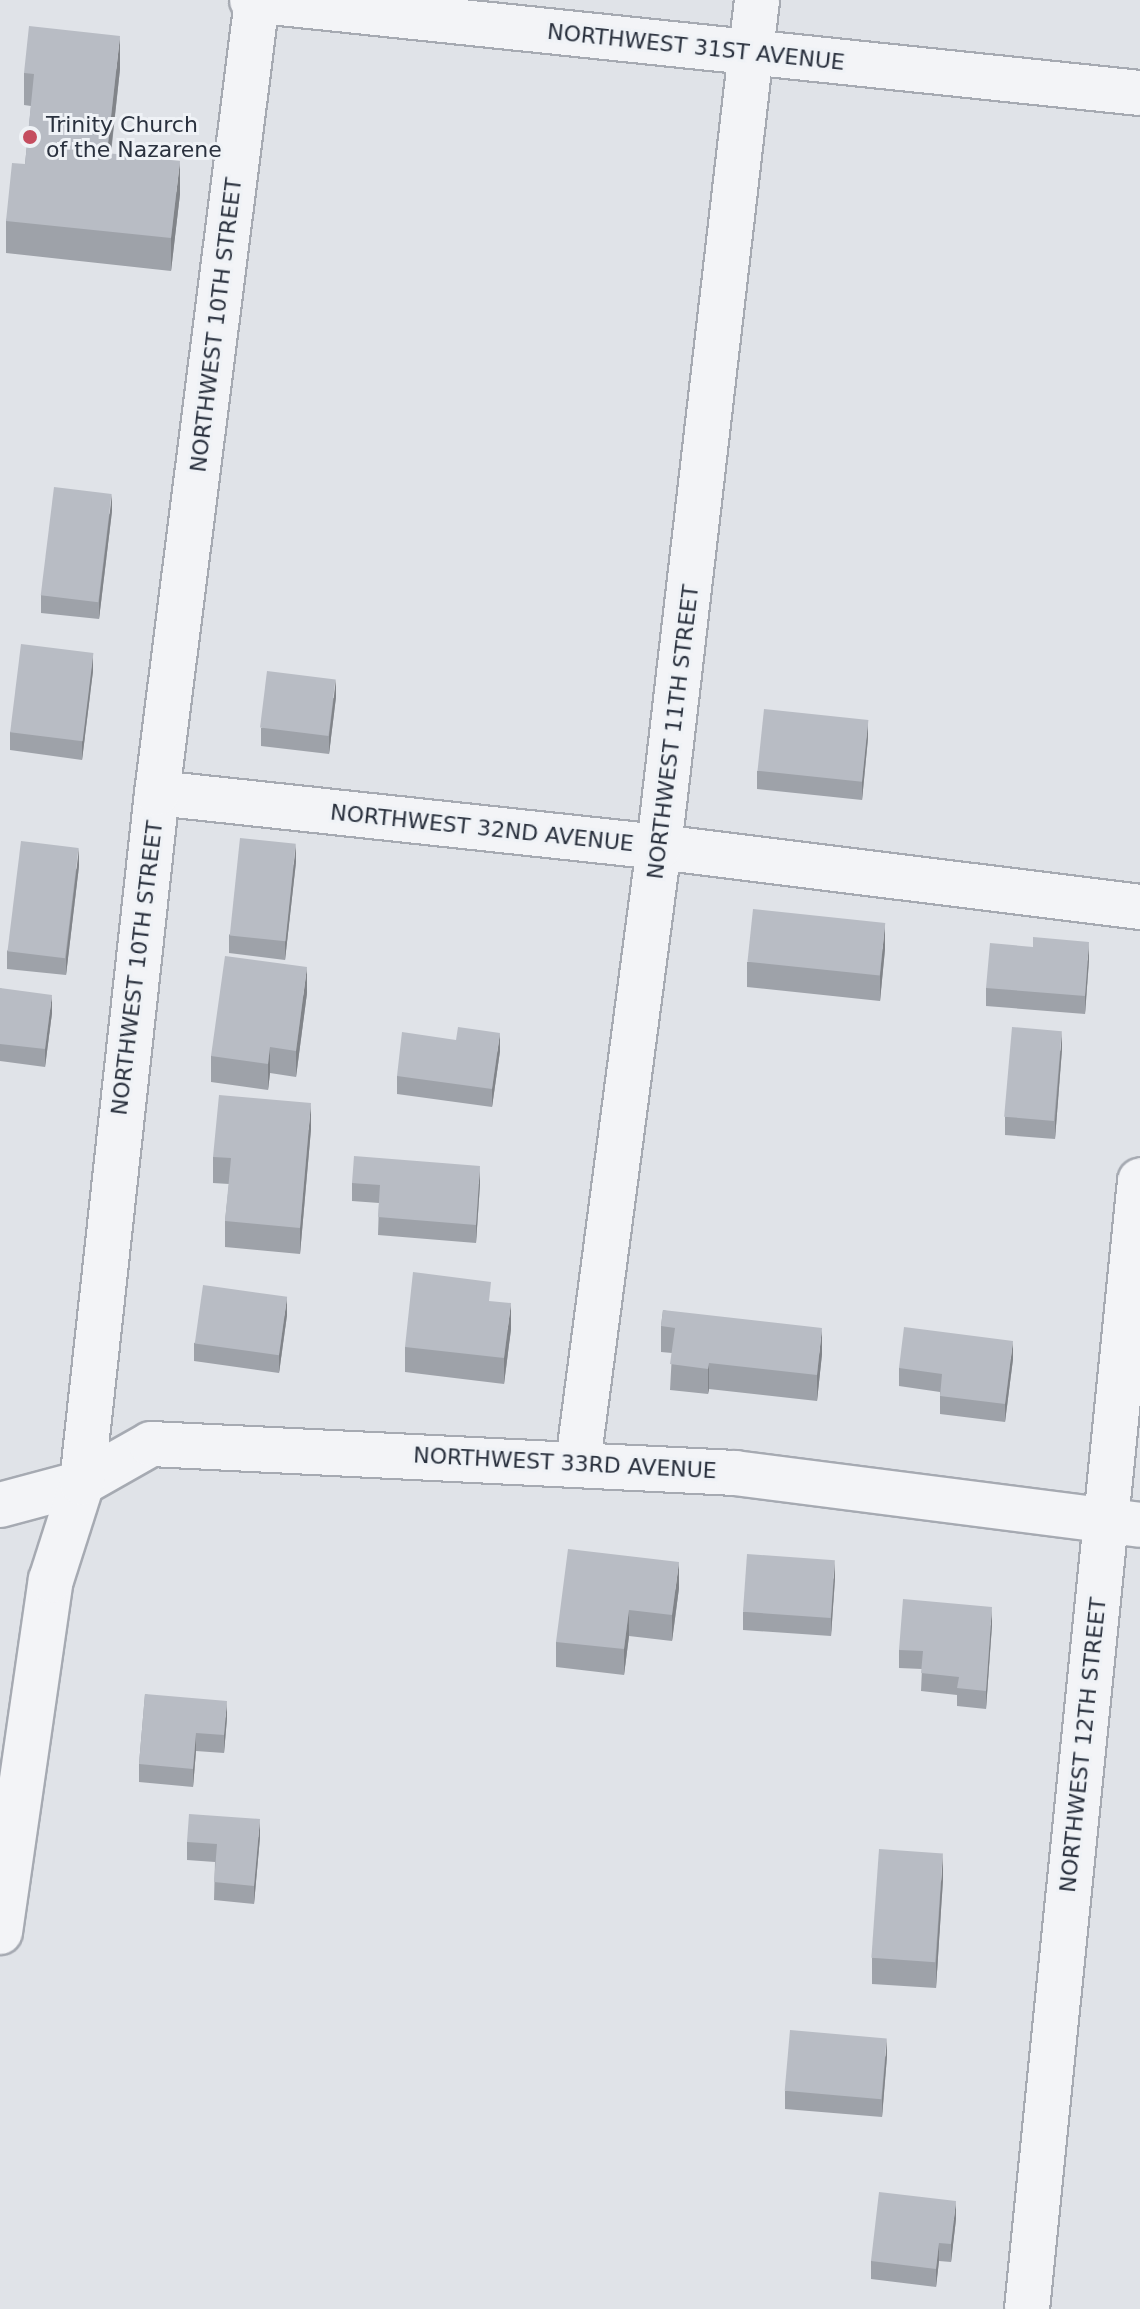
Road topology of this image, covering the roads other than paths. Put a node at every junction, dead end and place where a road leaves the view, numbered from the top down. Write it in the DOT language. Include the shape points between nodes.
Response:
graph roads {
  1 [pos="255,0"];
  2 [pos="757,0"];
  3 [pos="752,53"];
  4 [pos="1120,91"];
  5 [pos="157,793"];
  6 [pos="659,847"];
  7 [pos="1140,907"];
  8 [pos="1140,1181"];
  9 [pos="578,1462"];
  10 [pos="82,1483"];
  11 [pos="0,1505"];
  12 [pos="1123,1524"];
  13 [pos="0,1932"];
  14 [pos="1027,2309"];
  1 -- 3 [label="street, NORTHWEST 31ST AVENUE"];
  1 -- 5 [label="street, NORTHWEST 10TH STREET"];
  2 -- 3 [label="street, NORTHWEST 11TH STREET"];
  3 -- 4 [label="street, NORTHWEST 31ST AVENUE"];
  3 -- 6 [label="street, NORTHWEST 11TH STREET"];
  5 -- 6 [label="street, NORTHWEST 32ND AVENUE"];
  5 -- 10 [label="street, NORTHWEST 10TH STREET"];
  6 -- 7 [label="street, NORTHWEST 32ND AVENUE"];
  6 -- 9 [label="street, NORTHWEST 11TH STREET"];
  8 -- 12 [label="street, NORTHWEST 12TH STREET"];
  9 -- 10 [label="street, NORTHWEST 33RD AVENUE" via="151,1444"];
  9 -- 12 [label="street, NORTHWEST 33RD AVENUE" via="735,1473"];
  10 -- 11 [label="street, NORTHWEST 33RD AVENUE"];
  10 -- 13 [label="street, NORTHWEST 10TH STREET" via="51,1580"];
  12 -- 14 [label="street, NORTHWEST 12TH STREET"];
}
